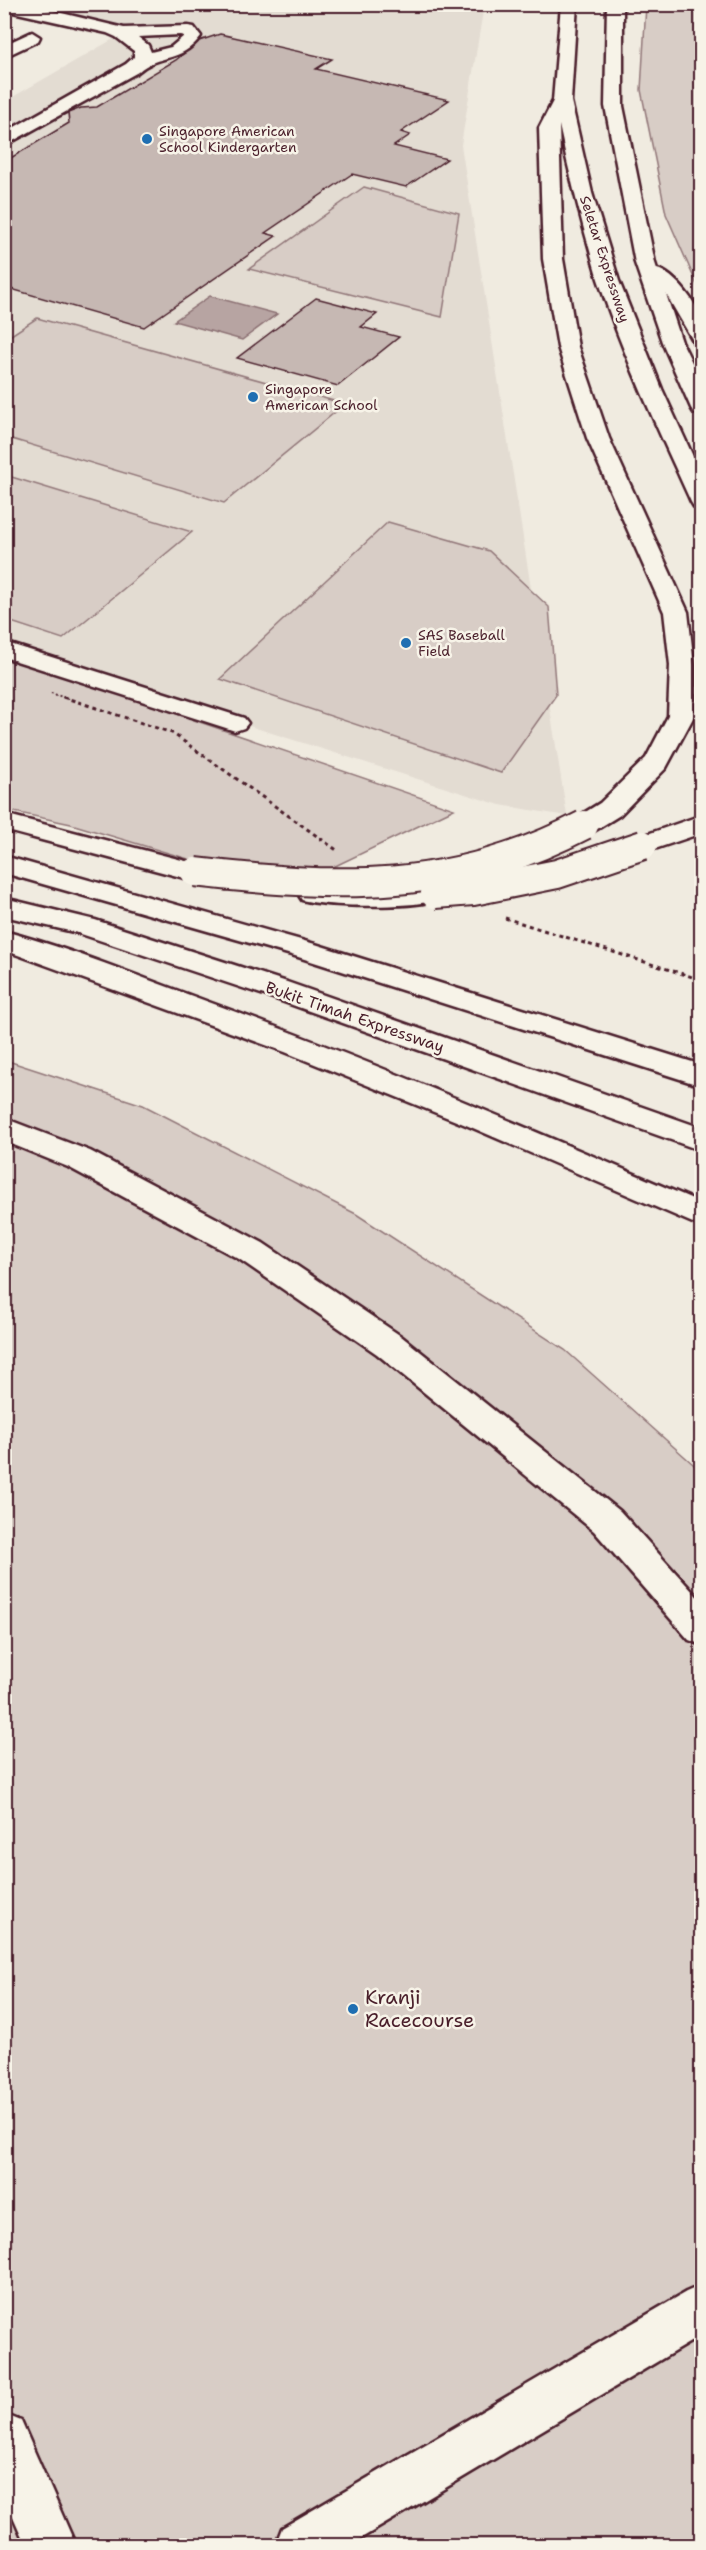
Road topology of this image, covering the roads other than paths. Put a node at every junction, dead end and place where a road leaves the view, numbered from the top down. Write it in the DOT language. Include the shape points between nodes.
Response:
graph roads {
  1 [pos="569,4"];
  2 [pos="615,4"];
  3 [pos="4,5"];
  4 [pos="32,37"];
  5 [pos="124,42"];
  6 [pos="4,51"];
  7 [pos="144,58"];
  8 [pos="562,101"];
  9 [pos="4,141"];
  10 [pos="645,263"];
  11 [pos="702,340"];
  12 [pos="702,408"];
  13 [pos="702,502"];
  14 [pos="4,649"];
  15 [pos="235,723"];
  16 [pos="4,822"];
  17 [pos="702,823"];
  18 [pos="4,864"];
  19 [pos="195,873"];
  20 [pos="4,907"];
  21 [pos="4,940"];
  22 [pos="702,1076"];
  23 [pos="4,1129"];
  24 [pos="702,1140"];
  25 [pos="702,1216"];
  26 [pos="702,1629"];
  27 [pos="702,2308"];
  28 [pos="4,2438"];
  29 [pos="51,2546"];
  30 [pos="300,2546"];
  1 -- 8 [label="main road, Seletar Expressway"];
  2 -- 10 [label="main road" via="614,106"];
  3 -- 5 [label="main road"];
  4 -- 6 [label="main road"];
  5 -- 7 [label="main road" via="142,49"];
  5 -- 7 [label="main road" via="180,30 193,36 174,53"];
  7 -- 9 [label="main road"];
  8 -- 13 [label="main road, Seletar Expressway" via="609,281 651,389"];
  8 -- 19 [label="main road, bridge" via="548,128 553,259 568,347 598,438 676,612 682,665 681,716 657,762 610,809 557,840 505,859 449,874 360,884"];
  10 -- 11 [label="main road" via="678,295"];
  10 -- 12 [label="main road" via="672,342"];
  14 -- 15 [label="main road"];
  16 -- 19 [label="main road"];
  17 -- 19 [label="main road, bridge" via="557,874 473,891 340,896 299,893"];
  18 -- 22 [label="main road" via="305,950"];
  20 -- 24 [label="main road, Bukit Timah Expressway" via="85,926 277,989"];
  21 -- 25 [label="main road" via="296,1044"];
  23 -- 26 [label="main road" via="79,1159 250,1251 389,1345 607,1521"];
  27 -- 30 [label="main road"];
  28 -- 29 [label="main road"];
}
